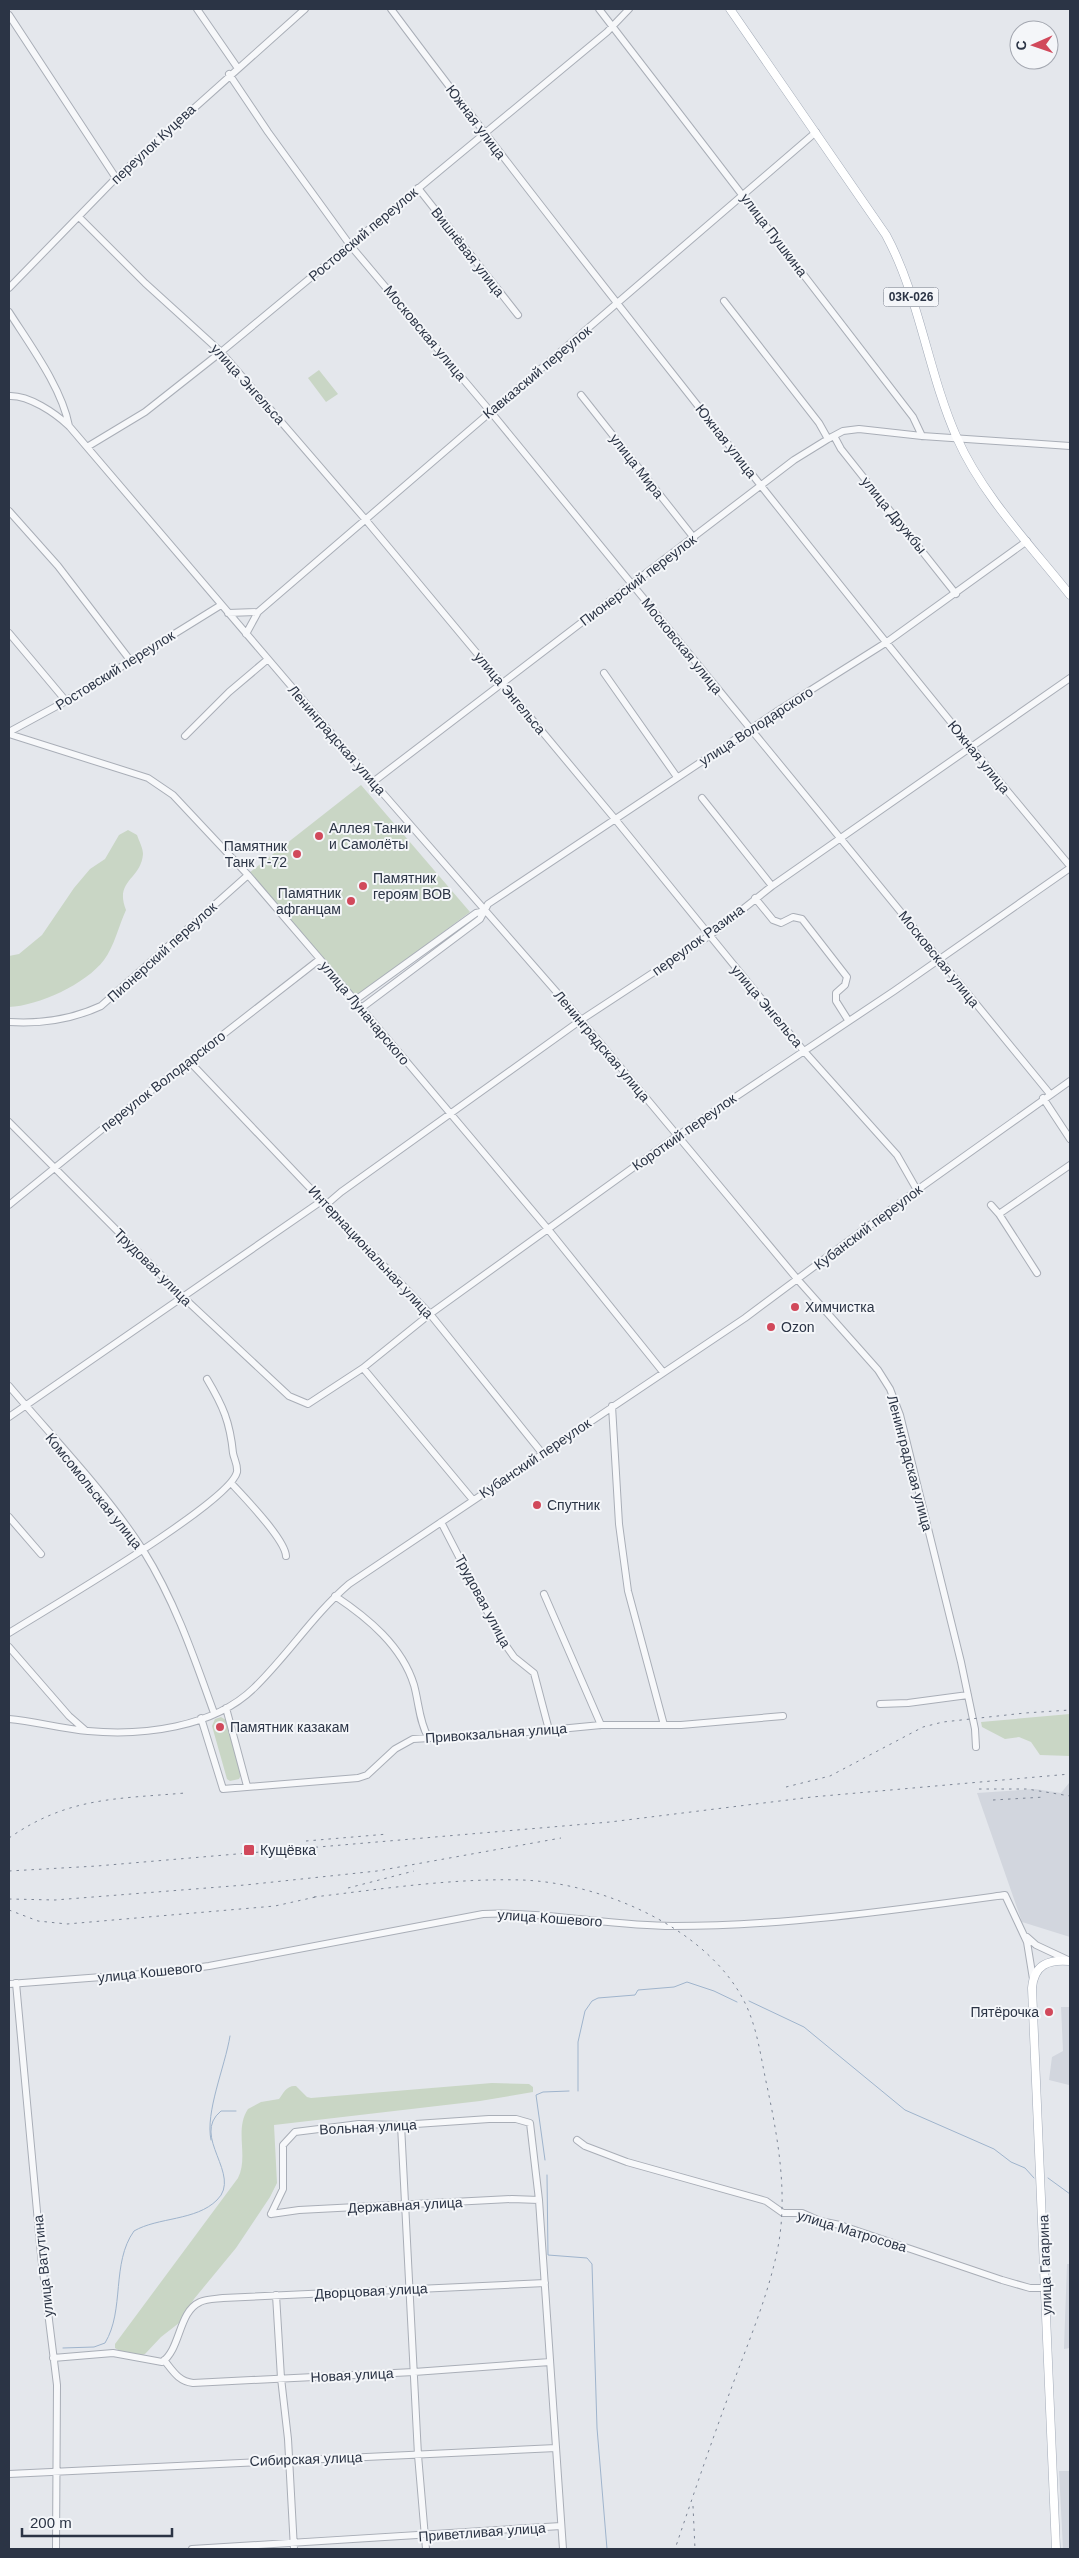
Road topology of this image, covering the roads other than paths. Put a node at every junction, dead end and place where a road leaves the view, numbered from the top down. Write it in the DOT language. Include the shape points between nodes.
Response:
graph roads {
  1 [pos="14,9"];
  2 [pos="197,9"];
  3 [pos="305,9"];
  4 [pos="391,9"];
  5 [pos="599,9"];
  6 [pos="629,9"];
  7 [pos="730,9"];
  8 [pos="9,14"];
  9 [pos="612,25"];
  10 [pos="237,67"];
  11 [pos="229,74"];
  12 [pos="816,132"];
  13 [pos="484,134"];
  14 [pos="116,178"];
  15 [pos="418,188"];
  16 [pos="743,195"];
  17 [pos="79,217"];
  18 [pos="350,245"];
  19 [pos="9,288"];
  20 [pos="724,301"];
  21 [pos="618,304"];
  22 [pos="9,312"];
  23 [pos="518,315"];
  24 [pos="222,352"];
  25 [pos="580,394"];
  26 [pos="9,396"];
  27 [pos="490,411"];
  28 [pos="69,426"];
  29 [pos="922,436"];
  30 [pos="831,437"];
  31 [pos="957,437"];
  32 [pos="1070,446"];
  33 [pos="87,447"];
  34 [pos="761,486"];
  35 [pos="9,511"];
  36 [pos="365,519"];
  37 [pos="694,538"];
  38 [pos="1027,541"];
  39 [pos="632,584"];
  40 [pos="956,594"];
  41 [pos="1070,595"];
  42 [pos="221,605"];
  43 [pos="258,612"];
  44 [pos="228,613"];
  45 [pos="9,633"];
  46 [pos="246,634"];
  47 [pos="887,642"];
  48 [pos="268,659"];
  49 [pos="130,660"];
  50 [pos="604,673"];
  51 [pos="1070,678"];
  52 [pos="501,683"];
  53 [pos="66,701"];
  54 [pos="751,730"];
  55 [pos="9,733"];
  56 [pos="185,736"];
  57 [pos="971,748"];
  58 [pos="677,777"];
  59 [pos="373,782"];
  60 [pos="702,798"];
  61 [pos="615,819"];
  62 [pos="840,838"];
  63 [pos="1070,867"];
  64 [pos="248,875"];
  65 [pos="772,886"];
  66 [pos="755,898"];
  67 [pos="485,911"];
  68 [pos="708,936"];
  69 [pos="320,959"];
  70 [pos="939,959"];
  71 [pos="354,1002"];
  72 [pos="360,1009"];
  73 [pos="581,1020"];
  74 [pos="848,1020"];
  75 [pos="9,1022"];
  76 [pos="803,1050"];
  77 [pos="189,1061"];
  78 [pos="1069,1083"];
  79 [pos="1050,1094"];
  80 [pos="1043,1098"];
  81 [pos="450,1114"];
  82 [pos="9,1122"];
  83 [pos="677,1136"];
  84 [pos="1070,1139"];
  85 [pos="1070,1165"];
  86 [pos="55,1168"];
  87 [pos="917,1190"];
  88 [pos="325,1202"];
  89 [pos="9,1205"];
  90 [pos="991,1206"];
  91 [pos="999,1214"];
  92 [pos="547,1228"];
  93 [pos="1037,1273"];
  94 [pos="798,1280"];
  95 [pos="184,1298"];
  96 [pos="430,1314"];
  97 [pos="363,1368"];
  98 [pos="663,1372"];
  99 [pos="207,1379"];
  100 [pos="9,1386"];
  101 [pos="304,1404"];
  102 [pos="26,1406"];
  103 [pos="612,1406"];
  104 [pos="9,1417"];
  105 [pos="542,1452"];
  106 [pos="231,1483"];
  107 [pos="473,1500"];
  108 [pos="9,1517"];
  109 [pos="441,1522"];
  110 [pos="142,1549"];
  111 [pos="40,1554"];
  112 [pos="286,1556"];
  113 [pos="544,1594"];
  114 [pos="336,1596"];
  115 [pos="9,1633"];
  116 [pos="9,1646"];
  117 [pos="968,1695"];
  118 [pos="880,1704"];
  119 [pos="226,1708"];
  120 [pos="214,1713"];
  121 [pos="783,1716"];
  122 [pos="201,1718"];
  123 [pos="9,1719"];
  124 [pos="601,1725"];
  125 [pos="664,1725"];
  126 [pos="549,1730"];
  127 [pos="87,1731"];
  128 [pos="428,1737"];
  129 [pos="976,1747"];
  130 [pos="247,1786"];
  131 [pos="1005,1895"];
  132 [pos="1024,1934"];
  133 [pos="1070,1961"];
  134 [pos="1033,1981"];
  135 [pos="12,1984"];
  136 [pos="401,2125"];
  137 [pos="577,2140"];
  138 [pos="539,2200"];
  139 [pos="405,2205"];
  140 [pos="271,2214"];
  141 [pos="545,2283"];
  142 [pos="1046,2288"];
  143 [pos="410,2290"];
  144 [pos="276,2295"];
  145 [pos="53,2358"];
  146 [pos="164,2360"];
  147 [pos="550,2362"];
  148 [pos="414,2372"];
  149 [pos="281,2378"];
  150 [pos="556,2448"];
  151 [pos="418,2455"];
  152 [pos="289,2459"];
  153 [pos="57,2473"];
  154 [pos="9,2474"];
  155 [pos="562,2526"];
  156 [pos="424,2536"];
  157 [pos="294,2546"];
  158 [pos="56,2549"];
  159 [pos="192,2549"];
  160 [pos="426,2549"];
  161 [pos="563,2549"];
  162 [pos="1056,2549"];
  1 -- 8 [label="street"];
  2 -- 10 [label="street"];
  3 -- 10 [label="street, переулок Куцева"];
  4 -- 13 [label="street, Южная улица"];
  5 -- 9 [label="street, улица Пушкина"];
  6 -- 9 [label="street, Ростовский переулок"];
  7 -- 12 [label="main road, 03К-026"];
  8 -- 14 [label="street"];
  9 -- 13 [label="street, Ростовский переулок"];
  9 -- 16 [label="street, улица Пушкина"];
  10 -- 11 [label="street, переулок Куцева"];
  11 -- 14 [label="street, переулок Куцева"];
  11 -- 18 [label="street, Московская улица"];
  12 -- 16 [label="street, Кавказский переулок"];
  12 -- 31 [label="main road, 03К-026" via="893,248"];
  13 -- 15 [label="street, Ростовский переулок"];
  13 -- 21 [label="street, Южная улица"];
  14 -- 17 [label="street, переулок Куцева"];
  15 -- 18 [label="street, Ростовский переулок"];
  15 -- 23 [label="street, Вишнёвая улица"];
  16 -- 21 [label="street, Кавказский переулок"];
  16 -- 29 [label="street, улица Пушкина" via="913,417"];
  17 -- 19 [label="street, переулок Куцева"];
  17 -- 24 [label="street, улица Энгельса" via="145,283"];
  18 -- 24 [label="street, Ростовский переулок"];
  18 -- 27 [label="street, Московская улица"];
  20 -- 30 [label="street, улица Дружбы"];
  21 -- 27 [label="street, Кавказский переулок"];
  21 -- 34 [label="street, Южная улица"];
  22 -- 28 [label="street, Ленинградская улица" via="53,386"];
  24 -- 33 [label="street, Ростовский переулок" via="145,412"];
  24 -- 36 [label="street, улица Энгельса"];
  25 -- 37 [label="street, улица Мира"];
  26 -- 28 [label="street, Ленинградская улица" via="26,399"];
  27 -- 36 [label="street, Кавказский переулок"];
  27 -- 39 [label="street, Московская улица"];
  28 -- 33 [label="street, Ленинградская улица"];
  29 -- 30 [label="street, Пионерский переулок" via="859,429"];
  29 -- 31 [label="street"];
  30 -- 34 [label="street, Пионерский переулок"];
  30 -- 40 [label="street, улица Дружбы"];
  31 -- 32 [label="street"];
  31 -- 38 [label="main road, 03К-026" via="971,464"];
  33 -- 42 [label="street, Ленинградская улица"];
  34 -- 37 [label="street, Пионерский переулок"];
  34 -- 47 [label="street, Южная улица"];
  35 -- 49 [label="street" via="58,566"];
  36 -- 43 [label="street, Кавказский переулок"];
  36 -- 52 [label="street, улица Энгельса"];
  37 -- 39 [label="street, Пионерский переулок"];
  38 -- 40 [label="street, улица Володарского"];
  38 -- 41 [label="main road, 03К-026"];
  39 -- 52 [label="street, Пионерский переулок"];
  39 -- 54 [label="street, Московская улица"];
  40 -- 47 [label="street, улица Володарского"];
  42 -- 44 [label="street, Ленинградская улица"];
  42 -- 49 [label="street, Ростовский переулок"];
  43 -- 44 [label="street"];
  43 -- 46 [label="street, Кавказский переулок"];
  44 -- 46 [label="street, Ленинградская улица"];
  45 -- 53 [label="street"];
  46 -- 48 [label="street, Ленинградская улица"];
  47 -- 54 [label="street, улица Володарского"];
  47 -- 57 [label="street, Южная улица"];
  48 -- 56 [label="street"];
  48 -- 59 [label="street, Ленинградская улица"];
  49 -- 53 [label="street, Ростовский переулок"];
  50 -- 58 [label="street"];
  51 -- 57 [label="street, переулок Разина"];
  52 -- 59 [label="street, Пионерский переулок"];
  52 -- 61 [label="street, улица Энгельса"];
  53 -- 55 [label="street, Ростовский переулок"];
  54 -- 58 [label="street, улица Володарского"];
  54 -- 62 [label="street, Московская улица"];
  55 -- 64 [label="street, улица Луначарского" via="148,778 173,795"];
  57 -- 62 [label="street, переулок Разина"];
  57 -- 63 [label="street, Южная улица"];
  58 -- 61 [label="street, улица Володарского"];
  59 -- 67 [label="street, Ленинградская улица"];
  60 -- 65 [label="street"];
  61 -- 67 [label="street, улица Володарского" via="488,904"];
  61 -- 68 [label="street, улица Энгельса"];
  62 -- 65 [label="street, переулок Разина"];
  62 -- 70 [label="street, Московская улица"];
  63 -- 70 [label="street, Короткий переулок"];
  64 -- 69 [label="street, улица Луначарского"];
  64 -- 75 [label="street, Пионерский переулок" via="101,1006 87,1013 56,1020"];
  65 -- 66 [label="street, переулок Разина"];
  66 -- 68 [label="street, переулок Разина"];
  66 -- 74 [label="street" via="773,920 781,923 793,917 802,919 847,977 845,985 836,993 836,1001"];
  67 -- 71 [label="street, улица Володарского" via="476,913"];
  67 -- 72 [label="street, улица Володарского" via="480,919"];
  67 -- 73 [label="street, Ленинградская улица"];
  68 -- 73 [label="street, переулок Разина"];
  68 -- 76 [label="street, улица Энгельса"];
  69 -- 71 [label="street, улица Луначарского"];
  69 -- 77 [label="street, переулок Володарского"];
  70 -- 74 [label="street, Короткий переулок"];
  70 -- 79 [label="street, Московская улица"];
  71 -- 72 [label="street, улица Луначарского"];
  72 -- 81 [label="street, улица Луначарского"];
  73 -- 81 [label="street, переулок Разина"];
  73 -- 83 [label="street, Ленинградская улица"];
  74 -- 76 [label="street, Короткий переулок"];
  76 -- 83 [label="street, Короткий переулок"];
  76 -- 87 [label="street, улица Энгельса" via="897,1155"];
  77 -- 86 [label="street, переулок Володарского"];
  77 -- 88 [label="street, Интернациональная улица"];
  78 -- 79 [label="street, Кубанский переулок"];
  79 -- 80 [label="street, Кубанский переулок"];
  80 -- 84 [label="street"];
  80 -- 87 [label="street, Кубанский переулок"];
  81 -- 88 [label="street, переулок Разина"];
  81 -- 92 [label="street, улица Луначарского"];
  82 -- 86 [label="street, Трудовая улица"];
  83 -- 92 [label="street, Короткий переулок"];
  83 -- 94 [label="street, Ленинградская улица"];
  85 -- 91 [label="street"];
  86 -- 89 [label="street, переулок Володарского"];
  86 -- 95 [label="street, Трудовая улица"];
  87 -- 94 [label="street, Кубанский переулок"];
  88 -- 95 [label="street, переулок Разина"];
  88 -- 96 [label="street, Интернациональная улица"];
  90 -- 91 [label="street"];
  91 -- 93 [label="street"];
  92 -- 96 [label="street, Короткий переулок"];
  92 -- 98 [label="street, улица Луначарского"];
  94 -- 98 [label="street, Кубанский переулок"];
  94 -- 117 [label="street, Ленинградская улица" via="878,1370 890,1389 900,1415"];
  95 -- 101 [label="street, Трудовая улица" via="289,1396"];
  95 -- 102 [label="street, переулок Разина"];
  96 -- 97 [label="street, Короткий переулок"];
  96 -- 105 [label="street, Интернациональная улица"];
  97 -- 101 [label="street, Короткий переулок"];
  97 -- 107 [label="street"];
  98 -- 103 [label="street, Кубанский переулок"];
  99 -- 106 [label="street" via="230,1426 237,1465"];
  100 -- 102 [label="street, Комсомольская улица"];
  102 -- 104 [label="street, переулок Разина"];
  102 -- 110 [label="street, Комсомольская улица"];
  103 -- 105 [label="street, Кубанский переулок"];
  103 -- 125 [label="street" via="619,1524 628,1591"];
  105 -- 107 [label="street, Кубанский переулок"];
  106 -- 110 [label="street" via="189,1520"];
  106 -- 112 [label="street" via="271,1528 283,1544"];
  107 -- 109 [label="street, Кубанский переулок"];
  108 -- 111 [label="street"];
  109 -- 114 [label="street, Кубанский переулок"];
  109 -- 126 [label="street, Трудовая улица" via="502,1640 514,1657 534,1673"];
  110 -- 115 [label="street"];
  110 -- 120 [label="street, Комсомольская улица" via="180,1620"];
  113 -- 124 [label="street"];
  114 -- 119 [label="street, Кубанский переулок" via="270,1672 252,1690"];
  114 -- 128 [label="street" via="373,1624 401,1657 414,1686 422,1728"];
  116 -- 127 [label="street" via="69,1716"];
  117 -- 118 [label="street"];
  117 -- 129 [label="street, Ленинградская улица"];
  119 -- 120 [label="street, Кубанский переулок"];
  119 -- 130 [label="street"];
  120 -- 122 [label="street, Кубанский переулок"];
  121 -- 125 [label="street, Привокзальная улица"];
  122 -- 127 [label="street, Кубанский переулок" via="143,1731"];
  122 -- 130 [label="street, Привокзальная улица" via="223,1789"];
  123 -- 127 [label="street, Кубанский переулок"];
  124 -- 125 [label="street, Привокзальная улица"];
  124 -- 126 [label="street, Привокзальная улица"];
  126 -- 128 [label="street, Привокзальная улица"];
  128 -- 130 [label="street, Привокзальная улица" via="404,1743 367,1775 358,1778"];
  131 -- 132 [label="street, улица Гагарина"];
  131 -- 135 [label="street, улица Кошевого" via="817,1918 694,1926 483,1914 209,1966"];
  132 -- 133 [label="street" via="1036,1945"];
  132 -- 134 [label="street, улица Гагарина"];
  133 -- 134 [label="main road" via="1045,1963 1037,1970"];
  134 -- 142 [label="main road, улица Гагарина"];
  135 -- 145 [label="street, улица Ватутина"];
  136 -- 138 [label="street, Вольная улица" via="489,2119 516,2119 530,2123"];
  136 -- 139 [label="street"];
  136 -- 140 [label="street, Вольная улица" via="359,2124 290,2135 282,2150 282,2189"];
  137 -- 142 [label="street, улица Матросова" via="627,2162 766,2201 783,2213 808,2215 1002,2280 1030,2288"];
  138 -- 139 [label="street, Державная улица"];
  138 -- 141 [label="street"];
  139 -- 140 [label="street, Державная улица" via="293,2210"];
  139 -- 143 [label="street"];
  141 -- 143 [label="street, Дворцовая улица"];
  141 -- 147 [label="street"];
  142 -- 162 [label="main road, улица Гагарина"];
  143 -- 144 [label="street, Дворцовая улица"];
  143 -- 148 [label="street"];
  144 -- 146 [label="street, Дворцовая улица" via="198,2303 189,2313"];
  144 -- 149 [label="street"];
  145 -- 146 [label="street" via="113,2353 148,2361"];
  145 -- 153 [label="street, улица Ватутина" via="57,2392"];
  146 -- 149 [label="street, Новая улица" via="184,2382"];
  147 -- 148 [label="street, Новая улица"];
  147 -- 150 [label="street"];
  148 -- 149 [label="street, Новая улица"];
  148 -- 151 [label="street"];
  149 -- 152 [label="street"];
  150 -- 151 [label="street, Сибирская улица"];
  150 -- 155 [label="street"];
  151 -- 152 [label="street, Сибирская улица"];
  151 -- 156 [label="street"];
  152 -- 153 [label="street, Сибирская улица"];
  152 -- 157 [label="street"];
  153 -- 154 [label="street, Сибирская улица"];
  153 -- 158 [label="street, улица Ватутина"];
  155 -- 156 [label="street, Приветливая улица"];
  155 -- 161 [label="street"];
  156 -- 157 [label="street, Приветливая улица"];
  156 -- 160 [label="street"];
  157 -- 159 [label="street, Приветливая улица"];
}
